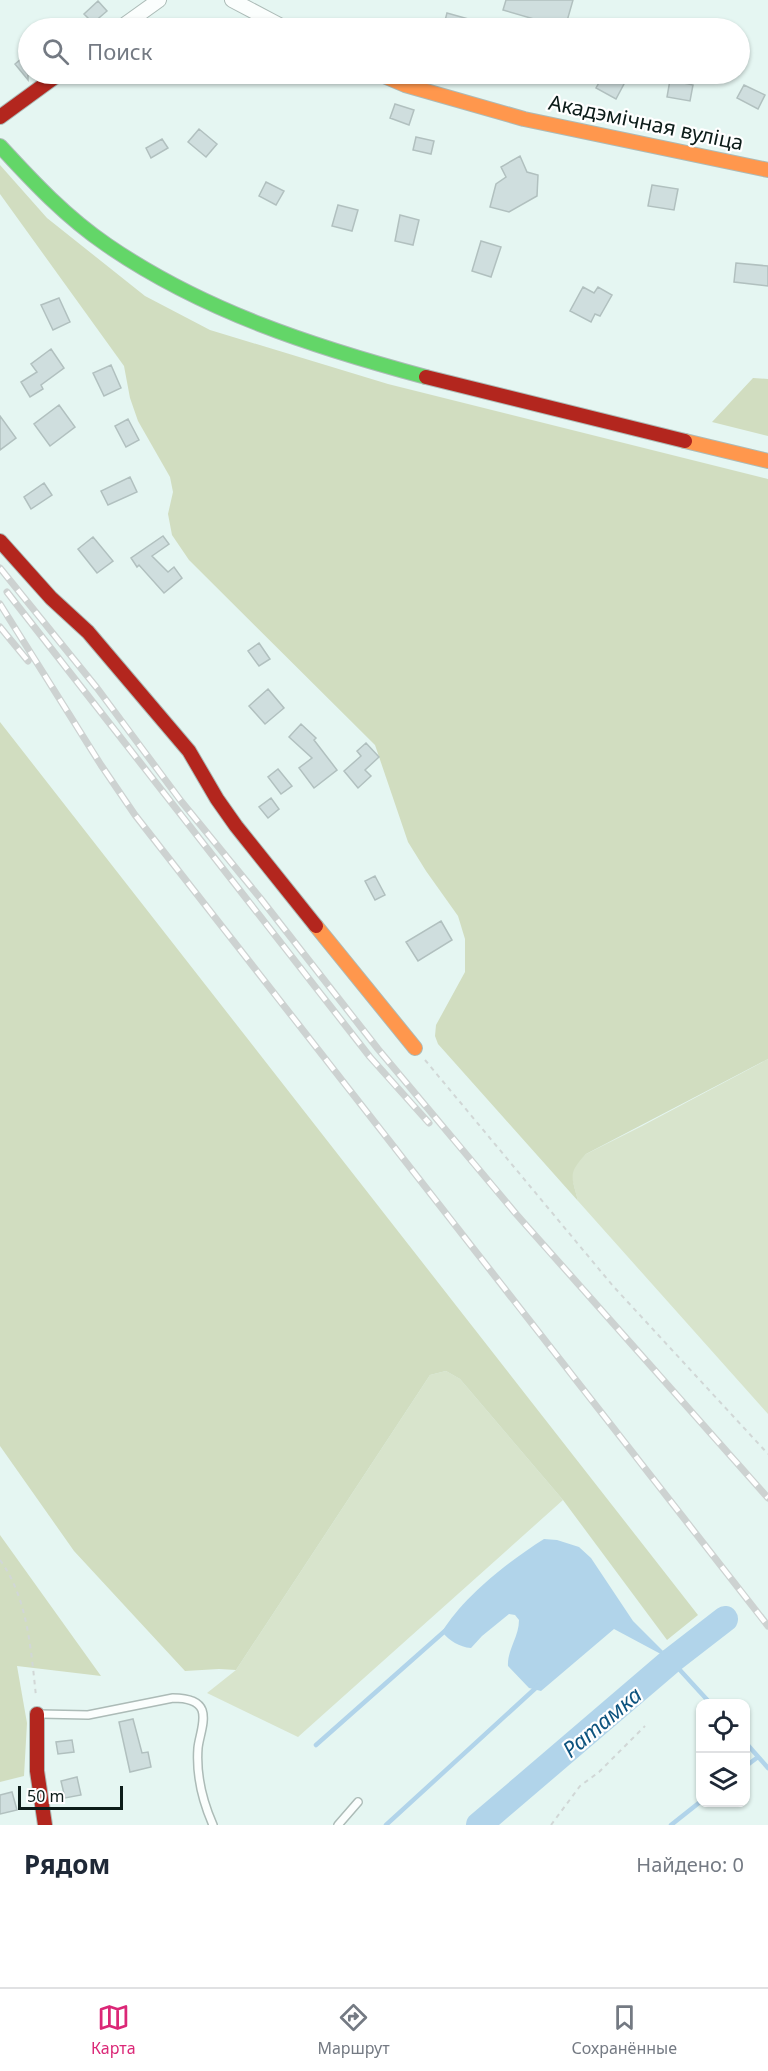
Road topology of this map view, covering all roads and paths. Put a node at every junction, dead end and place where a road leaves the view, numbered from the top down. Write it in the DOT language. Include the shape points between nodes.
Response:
graph roads {
  1 [pos="159,0"];
  2 [pos="232,0"];
  3 [pos="134,18"];
  4 [pos="266,18"];
  5 [pos="45,84"];
  6 [pos="403,84"];
  7 [pos="0,117"];
  8 [pos="0,146"];
  9 [pos="768,170"];
  10 [pos="768,461"];
  11 [pos="0,540"];
  12 [pos="415,1048"];
  13 [pos="768,1454"];
  14 [pos="0,1560"];
  15 [pos="37,1714"];
  16 [pos="645,1726"];
  17 [pos="357,1803"];
  18 [pos="45,1825"];
  19 [pos="213,1825"];
  20 [pos="338,1825"];
  21 [pos="551,1825"];
  1 -- 3 [label="street"];
  2 -- 4 [label="street"];
  5 -- 7 [label="street"];
  6 -- 9 [label="street, Акадэмічная вуліца" via="525,119"];
  8 -- 10 [label="street" via="60,209 93,236 168,285 259,326 322,349 455,385"];
  11 -- 12 [label="street" via="51,598 88,632 182,742 236,826"];
  12 -- 13 [label="path" via="613,1286"];
  14 -- 15 [label="path" via="19,1598"];
  15 -- 18 [label="street" via="37,1771"];
  15 -- 19 [label="lane" via="88,1715 173,1698 197,1704 202,1710 197,1769"];
  16 -- 21 [label="path" via="580,1786"];
  17 -- 20 [label="lane"];
}
